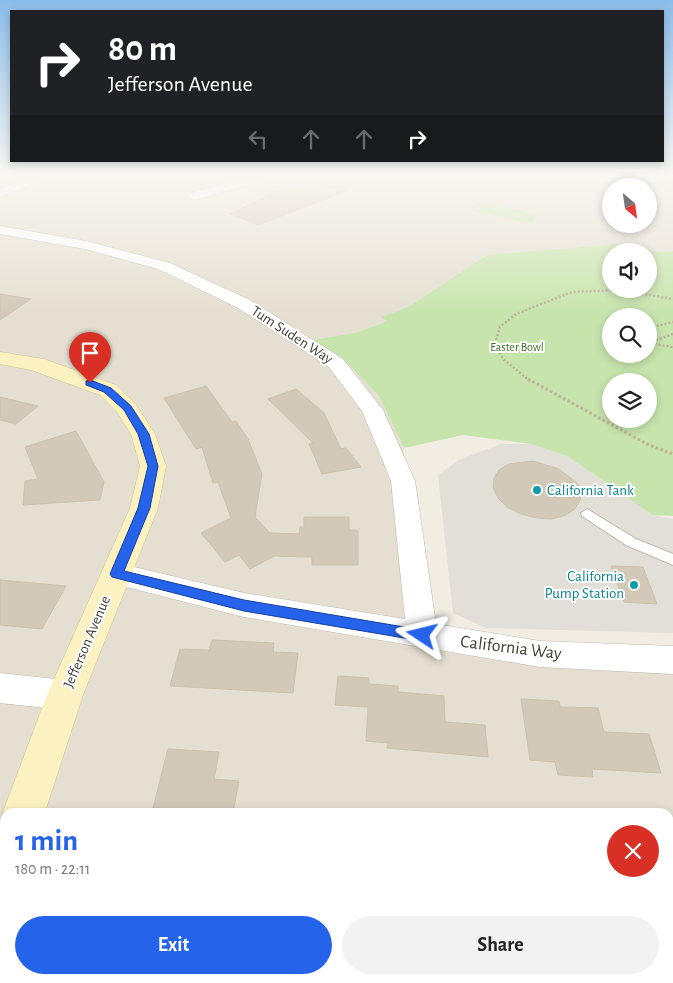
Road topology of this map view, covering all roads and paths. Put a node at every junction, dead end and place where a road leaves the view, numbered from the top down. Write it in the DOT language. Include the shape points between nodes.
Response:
graph roads {
  1 [pos="0,230"];
  2 [pos="673,299"];
  3 [pos="673,322"];
  4 [pos="657,327"];
  5 [pos="673,334"];
  6 [pos="657,345"];
  7 [pos="661,346"];
  8 [pos="673,347"];
  9 [pos="0,358"];
  10 [pos="673,454"];
  11 [pos="587,513"];
  12 [pos="673,560"];
  13 [pos="116,574"];
  14 [pos="422,635"];
  15 [pos="673,660"];
  16 [pos="0,688"];
  17 [pos="65,695"];
  18 [pos="25,808"];
  1 -- 14 [label="street, Tum Suden Way" via="86,245 164,266 244,304 336,363 372,410 403,481"];
  2 -- 10 [label="path" via="620,290 572,292 516,314 500,327 495,343 504,360 533,383 649,445"];
  3 -- 4 [label="path"];
  5 -- 7 [label="path" via="654,341"];
  6 -- 7 [label="path"];
  7 -- 8 [label="path"];
  9 -- 13 [label="street, Jefferson Avenue" via="36,364 108,390 128,408 143,434 153,466 144,508"];
  11 -- 12 [label="lane" via="631,542"];
  13 -- 14 [label="street, California Way" via="244,605"];
  13 -- 17 [label="street, Jefferson Avenue"];
  14 -- 15 [label="street, California Way" via="540,654"];
  16 -- 17 [label="street"];
  17 -- 18 [label="street, Jefferson Avenue"];
}
